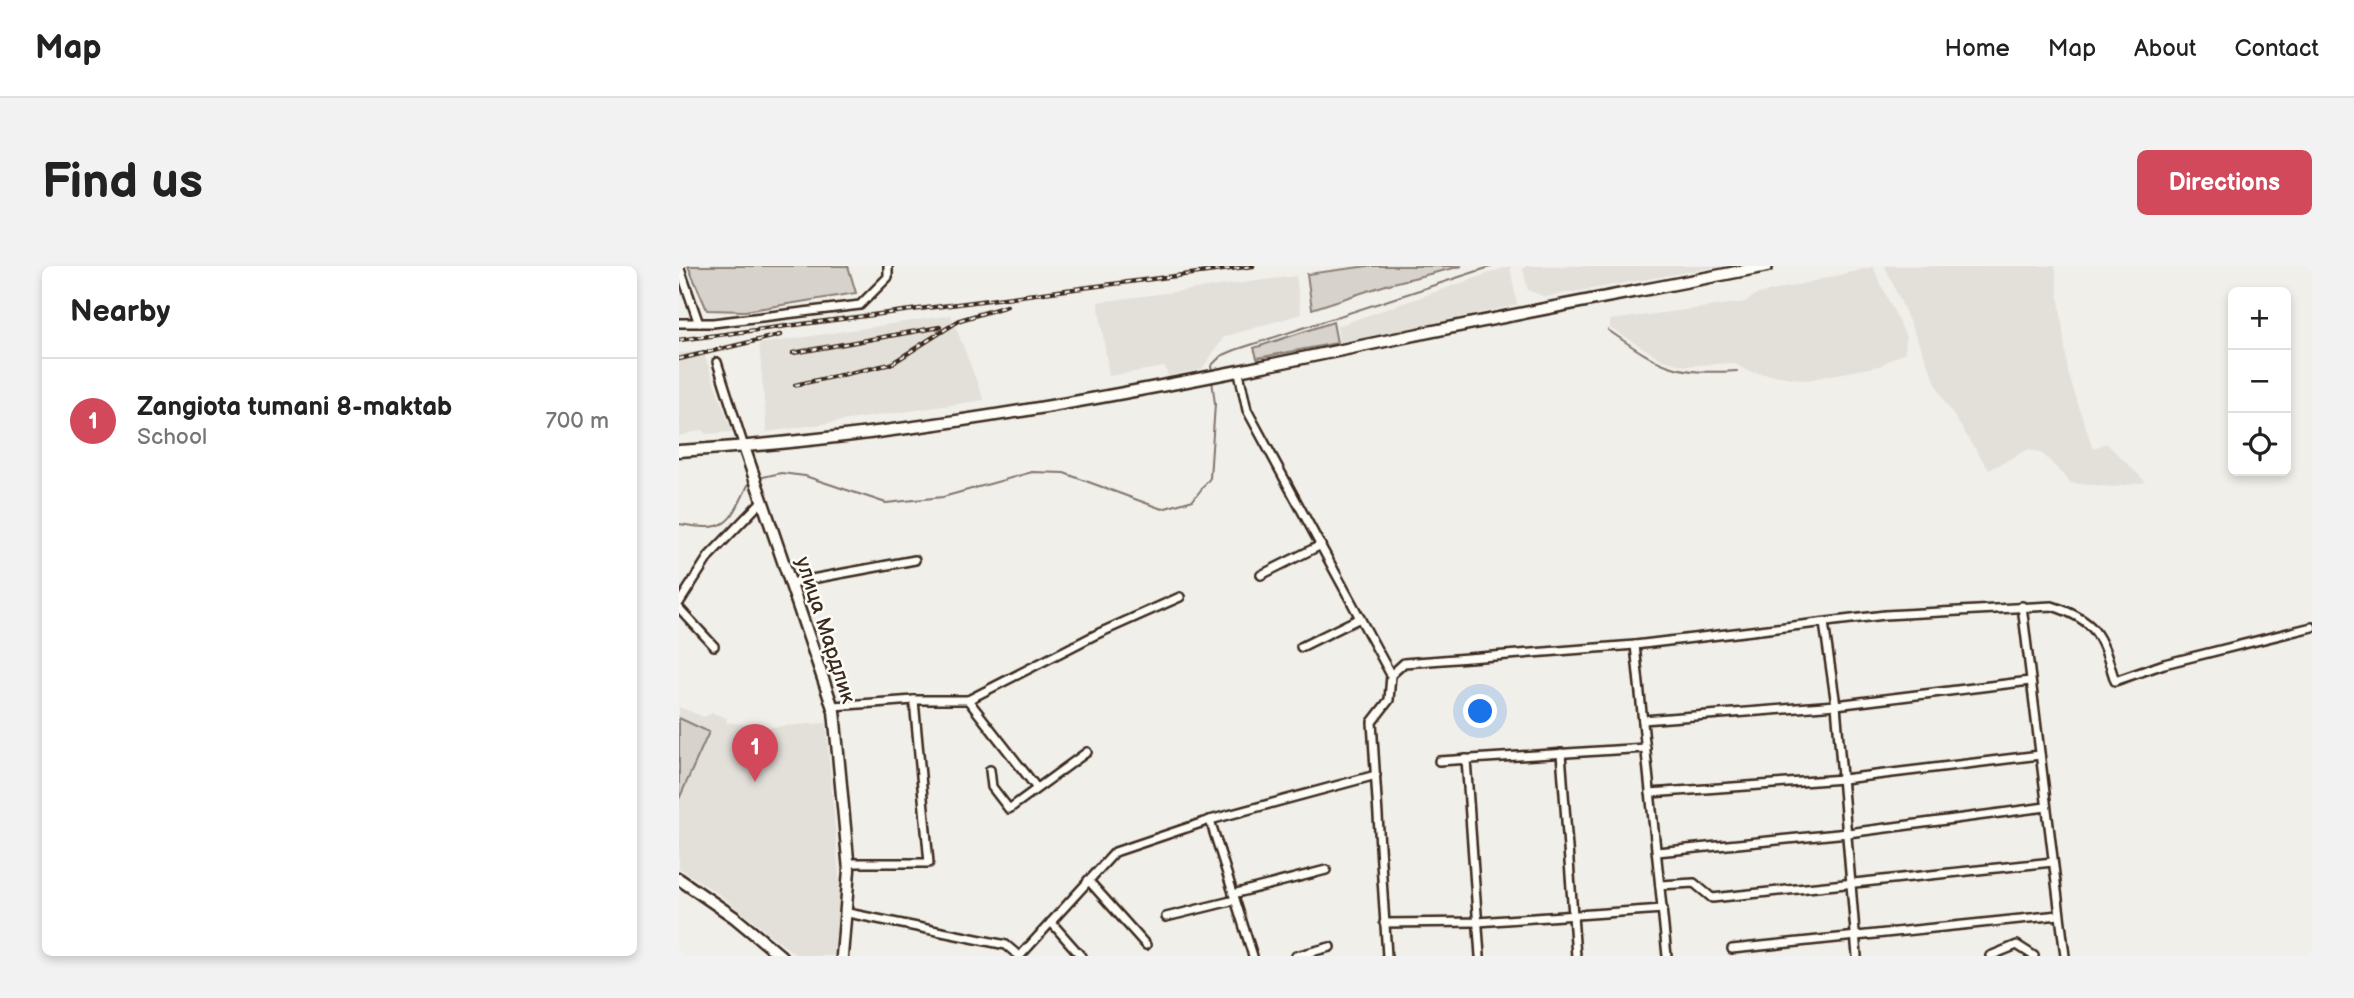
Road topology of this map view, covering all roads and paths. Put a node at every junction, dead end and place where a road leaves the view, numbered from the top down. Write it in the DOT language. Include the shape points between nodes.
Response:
graph roads {
  1 [pos="679,266"];
  2 [pos="888,266"];
  3 [pos="1767,266"];
  4 [pos="698,321"];
  5 [pos="679,323"];
  6 [pos="717,362"];
  7 [pos="1239,373"];
  8 [pos="744,447"];
  9 [pos="679,451"];
  10 [pos="762,501"];
  11 [pos="1321,545"];
  12 [pos="915,560"];
  13 [pos="1261,575"];
  14 [pos="790,583"];
  15 [pos="1180,597"];
  16 [pos="679,606"];
  17 [pos="2022,606"];
  18 [pos="1360,618"];
  19 [pos="1824,623"];
  20 [pos="2312,627"];
  21 [pos="1635,645"];
  22 [pos="714,646"];
  23 [pos="1301,647"];
  24 [pos="1391,675"];
  25 [pos="2030,681"];
  26 [pos="914,700"];
  27 [pos="968,700"];
  28 [pos="1836,705"];
  29 [pos="833,706"];
  30 [pos="1643,720"];
  31 [pos="1646,748"];
  32 [pos="1087,752"];
  33 [pos="1561,753"];
  34 [pos="2040,755"];
  35 [pos="1466,759"];
  36 [pos="1439,761"];
  37 [pos="990,770"];
  38 [pos="1376,775"];
  39 [pos="1843,779"];
  40 [pos="1036,787"];
  41 [pos="1650,793"];
  42 [pos="2046,807"];
  43 [pos="1210,820"];
  44 [pos="1847,833"];
  45 [pos="1657,852"];
  46 [pos="2053,862"];
  47 [pos="849,863"];
  48 [pos="1326,870"];
  49 [pos="679,879"];
  50 [pos="1088,880"];
  51 [pos="1851,883"];
  52 [pos="1660,885"];
  53 [pos="1234,897"];
  54 [pos="1663,909"];
  55 [pos="848,913"];
  56 [pos="1573,914"];
  57 [pos="2060,915"];
  58 [pos="1166,917"];
  59 [pos="1051,922"];
  60 [pos="1478,922"];
  61 [pos="1384,923"];
  62 [pos="1856,937"];
  63 [pos="1146,945"];
  64 [pos="1330,947"];
  65 [pos="1732,949"];
  66 [pos="781,956"];
  67 [pos="842,956"];
  68 [pos="1019,956"];
  69 [pos="1081,956"];
  70 [pos="1253,956"];
  71 [pos="1296,956"];
  72 [pos="1387,956"];
  73 [pos="1480,956"];
  74 [pos="1576,956"];
  75 [pos="1667,956"];
  76 [pos="1857,956"];
  77 [pos="1990,956"];
  78 [pos="2034,956"];
  79 [pos="2065,956"];
  1 -- 4 [label="street"];
  2 -- 4 [label="street" via="888,277 860,305"];
  3 -- 7 [label="main road"];
  4 -- 5 [label="street"];
  6 -- 8 [label="street"];
  7 -- 8 [label="main road" via="1048,407"];
  7 -- 11 [label="street" via="1247,410"];
  8 -- 9 [label="main road"];
  8 -- 10 [label="main road, улица Мардлик"];
  10 -- 14 [label="main road, улица Мардлик"];
  10 -- 16 [label="street" via="709,556"];
  11 -- 13 [label="street"];
  11 -- 18 [label="street"];
  12 -- 14 [label="street"];
  14 -- 29 [label="main road, улица Мардлик"];
  15 -- 27 [label="street"];
  16 -- 22 [label="street"];
  17 -- 19 [label="street"];
  17 -- 20 [label="street" via="2052,606 2078,614 2094,626 2115,681 2176,660"];
  17 -- 25 [label="street"];
  18 -- 23 [label="street"];
  18 -- 24 [label="street"];
  19 -- 21 [label="street"];
  19 -- 28 [label="street"];
  21 -- 24 [label="street" via="1404,663"];
  21 -- 30 [label="street"];
  24 -- 38 [label="street" via="1389,700 1372,722"];
  25 -- 28 [label="street"];
  25 -- 34 [label="street"];
  26 -- 27 [label="street"];
  26 -- 29 [label="street"];
  26 -- 47 [label="street" via="929,863"];
  27 -- 40 [label="street"];
  28 -- 30 [label="street"];
  28 -- 39 [label="street"];
  29 -- 47 [label="main road, улица Мардлик"];
  30 -- 31 [label="street"];
  31 -- 33 [label="street"];
  31 -- 41 [label="street"];
  32 -- 40 [label="street"];
  33 -- 35 [label="street"];
  33 -- 56 [label="street"];
  34 -- 39 [label="street"];
  34 -- 42 [label="street"];
  35 -- 36 [label="street"];
  35 -- 60 [label="street"];
  37 -- 40 [label="street" via="992,787 1009,809"];
  38 -- 43 [label="street"];
  38 -- 61 [label="street"];
  39 -- 41 [label="street"];
  39 -- 44 [label="street"];
  41 -- 45 [label="street"];
  42 -- 44 [label="street"];
  42 -- 46 [label="street"];
  43 -- 50 [label="street" via="1115,852"];
  43 -- 53 [label="street"];
  44 -- 45 [label="street"];
  44 -- 51 [label="street"];
  45 -- 52 [label="street"];
  46 -- 51 [label="street"];
  46 -- 57 [label="street"];
  47 -- 55 [label="main road, улица Мардлик"];
  48 -- 53 [label="street"];
  49 -- 66 [label="main road"];
  50 -- 59 [label="street"];
  50 -- 63 [label="street"];
  51 -- 52 [label="street" via="1712,898 1694,883"];
  51 -- 62 [label="street"];
  52 -- 54 [label="street"];
  53 -- 58 [label="street"];
  53 -- 70 [label="street"];
  54 -- 56 [label="street"];
  54 -- 75 [label="street"];
  55 -- 67 [label="main road, улица Мардлик"];
  55 -- 68 [label="street" via="1006,946"];
  56 -- 60 [label="street"];
  56 -- 74 [label="street"];
  57 -- 62 [label="street"];
  57 -- 79 [label="street"];
  59 -- 68 [label="street"];
  59 -- 69 [label="street"];
  60 -- 61 [label="street"];
  60 -- 73 [label="street"];
  61 -- 72 [label="street"];
  62 -- 65 [label="street"];
  62 -- 76 [label="street"];
  64 -- 71 [label="street"];
  77 -- 78 [label="street" via="2017,945"];
}
